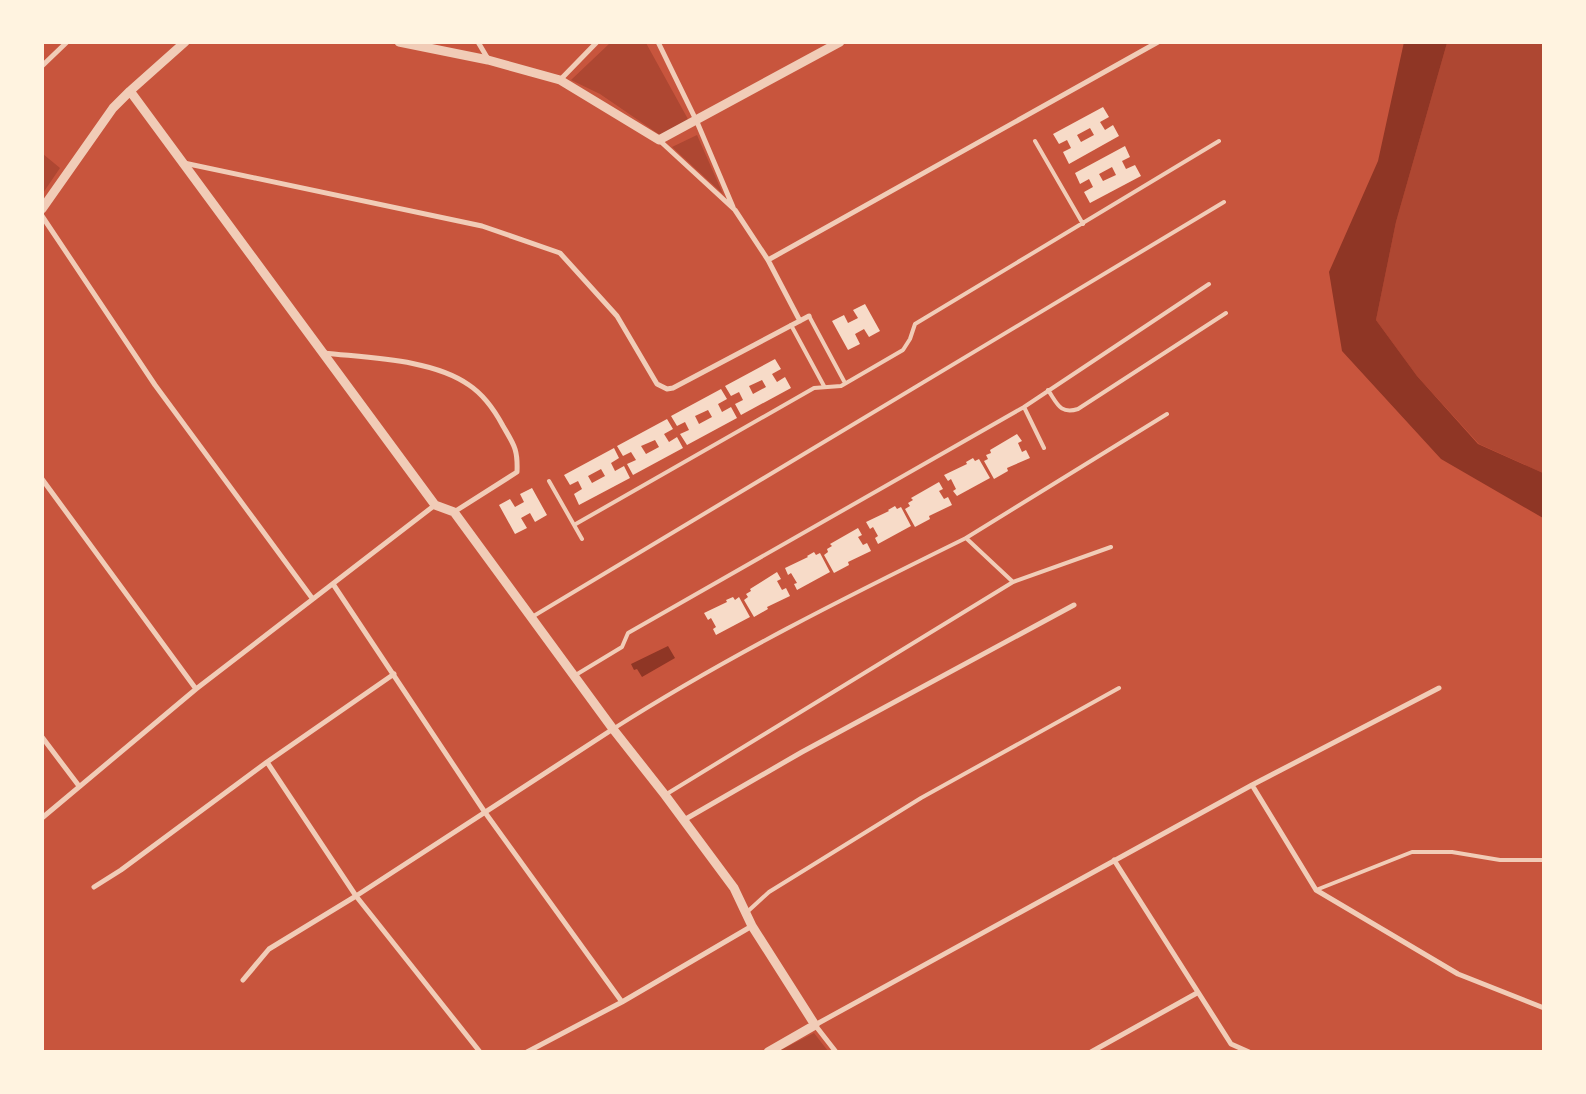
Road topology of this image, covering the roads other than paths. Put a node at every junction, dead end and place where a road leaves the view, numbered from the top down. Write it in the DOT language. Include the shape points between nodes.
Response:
graph roads {
  1 [pos="67,42"];
  2 [pos="185,42"];
  3 [pos="399,42"];
  4 [pos="478,42"];
  5 [pos="597,42"];
  6 [pos="658,42"];
  7 [pos="840,42"];
  8 [pos="1158,42"];
  9 [pos="488,60"];
  10 [pos="42,66"];
  11 [pos="560,80"];
  12 [pos="130,91"];
  13 [pos="697,122"];
  14 [pos="659,140"];
  15 [pos="1035,140"];
  16 [pos="1219,141"];
  17 [pos="184,163"];
  18 [pos="1224,202"];
  19 [pos="42,209"];
  20 [pos="735,210"];
  21 [pos="42,216"];
  22 [pos="1083,224"];
  23 [pos="768,260"];
  24 [pos="1209,284"];
  25 [pos="1226,312"];
  26 [pos="809,316"];
  27 [pos="800,321"];
  28 [pos="791,325"];
  29 [pos="321,353"];
  30 [pos="845,383"];
  31 [pos="824,386"];
  32 [pos="1048,390"];
  33 [pos="1024,407"];
  34 [pos="1167,414"];
  35 [pos="1044,448"];
  36 [pos="42,479"];
  37 [pos="549,481"];
  38 [pos="435,506"];
  39 [pos="454,512"];
  40 [pos="574,525"];
  41 [pos="582,538"];
  42 [pos="966,538"];
  43 [pos="1111,547"];
  44 [pos="1013,582"];
  45 [pos="333,584"];
  46 [pos="312,598"];
  47 [pos="1074,605"];
  48 [pos="532,616"];
  49 [pos="394,674"];
  50 [pos="574,676"];
  51 [pos="1119,688"];
  52 [pos="1439,688"];
  53 [pos="196,689"];
  54 [pos="613,729"];
  55 [pos="42,738"];
  56 [pos="267,762"];
  57 [pos="1252,785"];
  58 [pos="79,786"];
  59 [pos="665,795"];
  60 [pos="484,811"];
  61 [pos="42,818"];
  62 [pos="684,820"];
  63 [pos="1114,860"];
  64 [pos="1544,860"];
  65 [pos="94,887"];
  66 [pos="1316,890"];
  67 [pos="356,896"];
  68 [pos="746,913"];
  69 [pos="752,926"];
  70 [pos="243,980"];
  71 [pos="1197,993"];
  72 [pos="622,1002"];
  73 [pos="1544,1008"];
  74 [pos="815,1026"];
  75 [pos="480,1052"];
  76 [pos="527,1052"];
  77 [pos="768,1052"];
  78 [pos="836,1052"];
  79 [pos="1091,1052"];
  80 [pos="1249,1052"];
  1 -- 10 [label="street"];
  2 -- 12 [label="street"];
  3 -- 9 [label="street"];
  4 -- 9 [label="street"];
  5 -- 11 [label="street"];
  6 -- 13 [label="street"];
  7 -- 13 [label="street"];
  8 -- 23 [label="street"];
  9 -- 11 [label="street"];
  11 -- 14 [label="street"];
  12 -- 17 [label="street"];
  12 -- 19 [label="street" via="95,132"];
  13 -- 14 [label="street"];
  13 -- 20 [label="street"];
  14 -- 20 [label="street"];
  15 -- 22 [label="lane"];
  16 -- 22 [label="lane"];
  17 -- 28 [label="street" via="482,226 560,253 617,316 657,384 666,389 674,388"];
  17 -- 29 [label="street"];
  18 -- 48 [label="lane"];
  20 -- 23 [label="street"];
  21 -- 46 [label="street" via="146,373"];
  22 -- 30 [label="lane" via="915,324 903,350"];
  23 -- 27 [label="street"];
  24 -- 32 [label="lane"];
  25 -- 32 [label="lane" via="1078,409 1069,412 1061,409"];
  26 -- 27 [label="street"];
  26 -- 30 [label="lane"];
  27 -- 28 [label="street"];
  28 -- 31 [label="lane"];
  29 -- 38 [label="street"];
  29 -- 39 [label="street" via="395,361 440,370 469,385 494,409 518,452 517,472"];
  30 -- 31 [label="lane" via="837,387"];
  31 -- 40 [label="lane" via="814,388"];
  32 -- 33 [label="lane"];
  33 -- 35 [label="lane"];
  33 -- 50 [label="lane" via="628,633 622,648"];
  34 -- 42 [label="lane"];
  36 -- 53 [label="street"];
  37 -- 40 [label="lane"];
  38 -- 39 [label="street"];
  38 -- 45 [label="street"];
  39 -- 48 [label="street"];
  40 -- 41 [label="lane"];
  42 -- 44 [label="lane"];
  42 -- 54 [label="lane" via="836,602 670,693"];
  43 -- 44 [label="lane"];
  44 -- 59 [label="lane"];
  45 -- 46 [label="street"];
  45 -- 49 [label="street"];
  46 -- 53 [label="street"];
  47 -- 62 [label="street" via="802,752"];
  48 -- 50 [label="street"];
  49 -- 56 [label="street"];
  49 -- 60 [label="street"];
  50 -- 54 [label="street"];
  51 -- 68 [label="lane" via="921,798 769,892"];
  52 -- 57 [label="street"];
  53 -- 58 [label="street"];
  54 -- 59 [label="street"];
  54 -- 60 [label="street"];
  55 -- 58 [label="street"];
  56 -- 65 [label="street"];
  56 -- 67 [label="street"];
  57 -- 63 [label="street"];
  57 -- 66 [label="street"];
  58 -- 61 [label="street"];
  59 -- 62 [label="street"];
  60 -- 67 [label="street"];
  60 -- 72 [label="street"];
  62 -- 68 [label="street" via="734,888"];
  63 -- 71 [label="street"];
  63 -- 74 [label="street"];
  64 -- 66 [label="lane" via="1500,860 1452,852 1412,852"];
  66 -- 73 [label="street" via="1458,974"];
  67 -- 70 [label="street" via="269,949"];
  67 -- 75 [label="street"];
  68 -- 69 [label="street"];
  69 -- 72 [label="street"];
  69 -- 74 [label="street"];
  71 -- 79 [label="street"];
  71 -- 80 [label="street" via="1231,1044"];
  72 -- 76 [label="street"];
  74 -- 77 [label="street"];
  74 -- 78 [label="street"];
}
